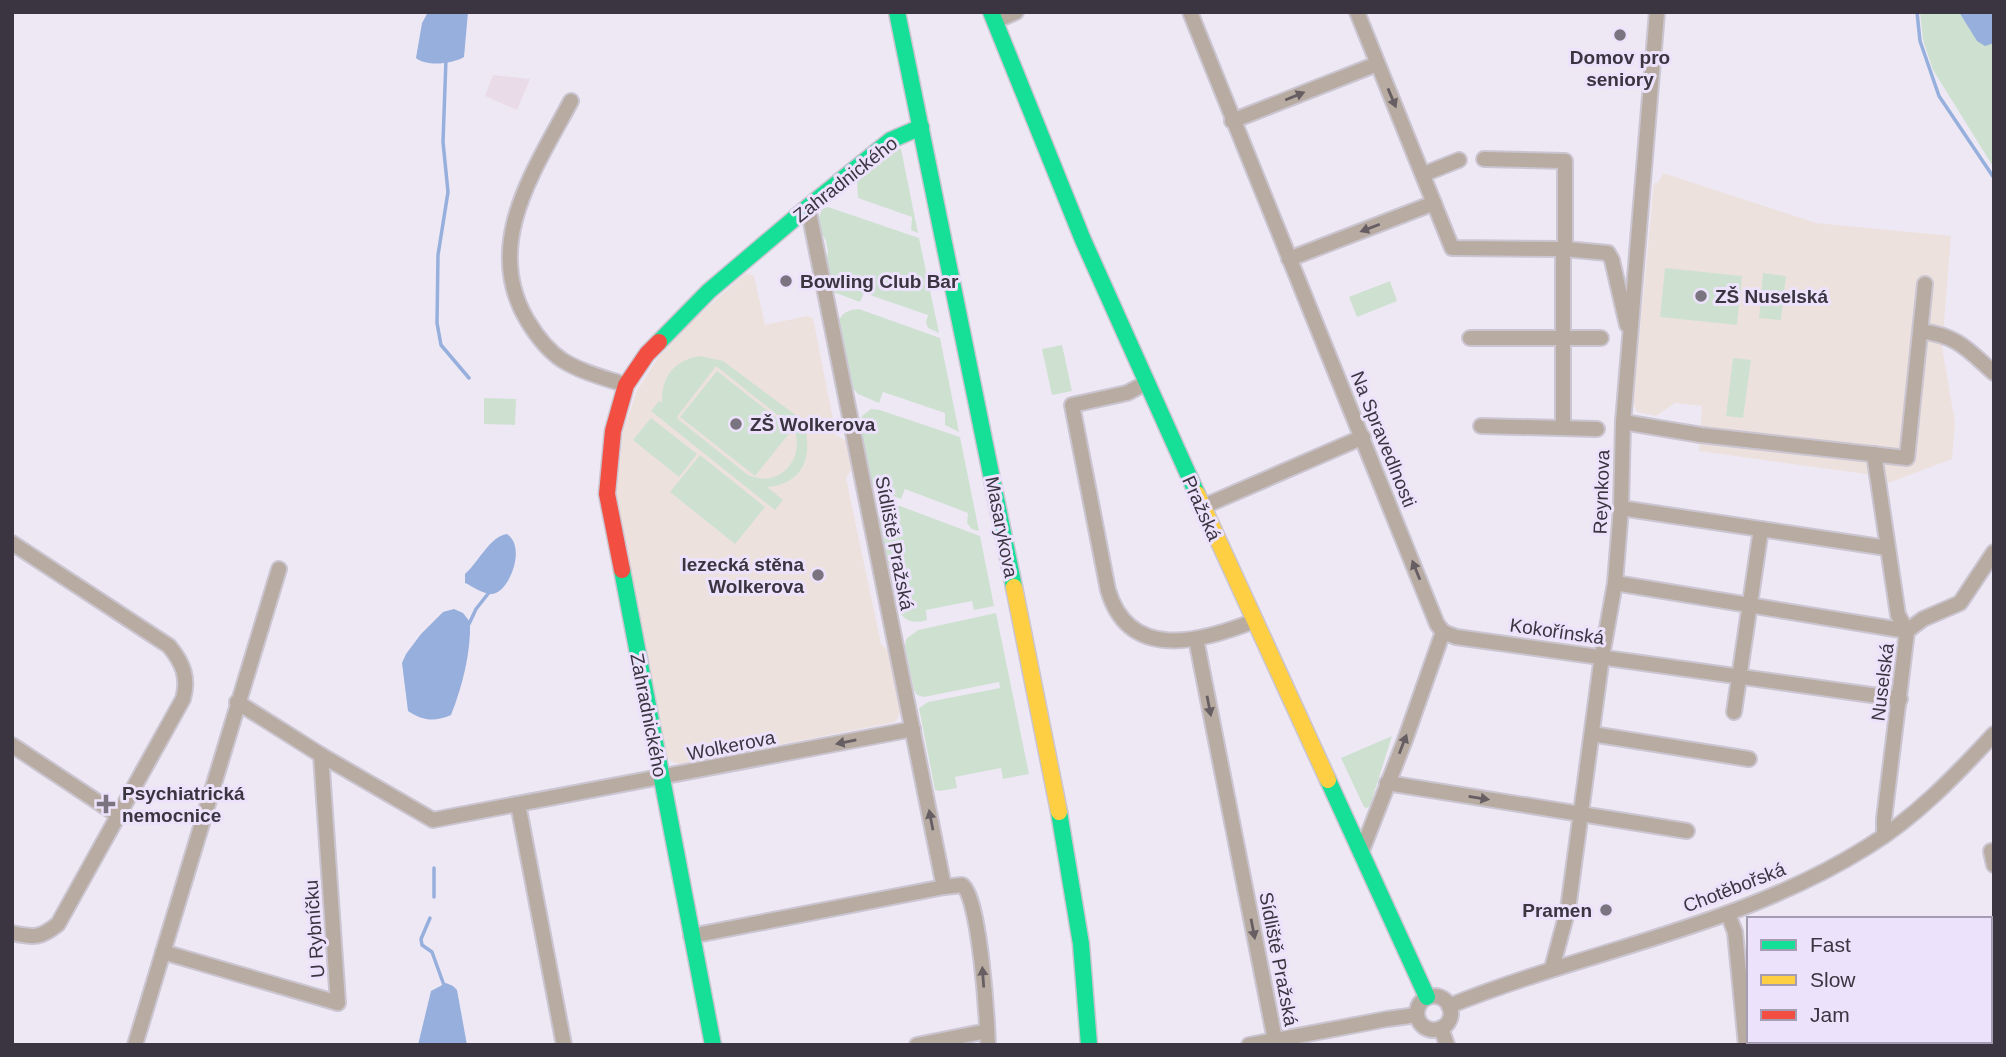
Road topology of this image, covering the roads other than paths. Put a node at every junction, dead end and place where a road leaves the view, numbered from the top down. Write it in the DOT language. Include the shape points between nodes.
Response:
graph roads {
  1 [pos="897,12"];
  2 [pos="1016,12"];
  3 [pos="1190,12"];
  4 [pos="1357,12"];
  5 [pos="1657,12"];
  6 [pos="993,16"];
  7 [pos="1377,64"];
  8 [pos="571,101"];
  9 [pos="1232,121"];
  10 [pos="921,127"];
  11 [pos="1484,159"];
  12 [pos="1459,160"];
  13 [pos="1424,174"];
  14 [pos="1434,203"];
  15 [pos="808,207"];
  16 [pos="1564,249"];
  17 [pos="1289,259"];
  18 [pos="1925,284"];
  19 [pos="1921,331"];
  20 [pos="1630,337"];
  21 [pos="1470,338"];
  22 [pos="1563,338"];
  23 [pos="1601,338"];
  24 [pos="1994,373"];
  25 [pos="1146,383"];
  26 [pos="626,385"];
  27 [pos="1623,422"];
  28 [pos="1481,426"];
  29 [pos="1563,428"];
  30 [pos="1597,429"];
  31 [pos="1363,437"];
  32 [pos="1874,454"];
  33 [pos="1202,507"];
  34 [pos="1621,508"];
  35 [pos="1761,529"];
  36 [pos="12,543"];
  37 [pos="1887,548"];
  38 [pos="1994,552"];
  39 [pos="279,569"];
  40 [pos="1615,583"];
  41 [pos="1750,605"];
  42 [pos="1254,621"];
  43 [pos="1907,631"];
  44 [pos="1443,632"];
  45 [pos="1196,639"];
  46 [pos="1602,656"];
  47 [pos="1740,677"];
  48 [pos="1900,699"];
  49 [pos="237,702"];
  50 [pos="1734,712"];
  51 [pos="913,729"];
  52 [pos="1592,734"];
  53 [pos="1994,734"];
  54 [pos="12,746"];
  55 [pos="321,755"];
  56 [pos="1749,759"];
  57 [pos="660,778"];
  58 [pos="1387,783"];
  59 [pos="518,804"];
  60 [pos="1581,815"];
  61 [pos="119,816"];
  62 [pos="1687,831"];
  63 [pos="1884,835"];
  64 [pos="1361,853"];
  65 [pos="944,887"];
  66 [pos="1728,914"];
  67 [pos="12,933"];
  68 [pos="691,936"];
  69 [pos="163,952"];
  70 [pos="1552,968"];
  71 [pos="1427,997"];
  72 [pos="1449,1006"];
  73 [pos="1417,1015"];
  74 [pos="1441,1028"];
  75 [pos="988,1038"];
  76 [pos="1275,1040"];
  77 [pos="1747,1040"];
  78 [pos="135,1045"];
  79 [pos="564,1045"];
  80 [pos="713,1045"];
  81 [pos="917,1045"];
  82 [pos="1089,1045"];
  83 [pos="1249,1045"];
  84 [pos="1447,1045"];
  1 -- 10 [label="street, Masarykova"];
  2 -- 6 [label="street"];
  3 -- 9 [label="street, Na Spravedlnosti"];
  4 -- 7 [label="street"];
  5 -- 20 [label="street, Reynkova"];
  6 -- 25 [label="street, Pražská"];
  9 -- 7 [label="street, one-way"];
  7 -- 13 [label="street, one-way"];
  8 -- 26 [label="street" via="514,218 508,247 513,289 530,324 559,358"];
  9 -- 17 [label="street, Na Spravedlnosti"];
  10 -- 15 [label="street, Zahradnického" via="891,140"];
  10 -- 82 [label="street, Masarykova" via="1064,836 1081,944"];
  11 -- 16 [label="street" via="1565,161"];
  12 -- 13 [label="street"];
  13 -- 14 [label="street"];
  14 -- 16 [label="street" via="1452,248"];
  14 -- 17 [label="street, one-way"];
  15 -- 26 [label="street, Zahradnického" via="671,328"];
  15 -- 51 [label="street, Sídliště Pražská"];
  16 -- 20 [label="street" via="1608,253"];
  16 -- 22 [label="street"];
  17 -- 31 [label="street, Na Spravedlnosti"];
  18 -- 19 [label="street"];
  19 -- 24 [label="street" via="1954,339"];
  19 -- 32 [label="street" via="1907,458"];
  20 -- 27 [label="street, Reynkova"];
  21 -- 22 [label="street"];
  22 -- 23 [label="street"];
  22 -- 29 [label="street"];
  25 -- 33 [label="street, Pražská"];
  25 -- 45 [label="street" via="1127,393 1072,405 1108,590 1121,619 1140,634 1163,640"];
  26 -- 57 [label="street, Zahradnického" via="613,431 607,494"];
  27 -- 32 [label="street"];
  27 -- 34 [label="street, Reynkova"];
  28 -- 29 [label="street"];
  29 -- 30 [label="street"];
  31 -- 33 [label="street"];
  44 -- 31 [label="street, Na Spravedlnosti, one-way"];
  32 -- 37 [label="street, Nuselská"];
  33 -- 42 [label="street, Pražská"];
  34 -- 35 [label="street"];
  34 -- 40 [label="street, Reynkova"];
  35 -- 37 [label="street"];
  35 -- 41 [label="street"];
  36 -- 61 [label="street" via="169,646 185,674 183,699"];
  37 -- 43 [label="street, Nuselská" via="1898,615"];
  38 -- 43 [label="street" via="1960,603"];
  39 -- 49 [label="street"];
  40 -- 41 [label="street"];
  40 -- 46 [label="street, Reynkova"];
  41 -- 43 [label="street"];
  41 -- 47 [label="street"];
  42 -- 45 [label="street"];
  42 -- 64 [label="street, Pražská"];
  43 -- 48 [label="street, Nuselská"];
  44 -- 46 [label="street, Kokořínská"];
  58 -- 44 [label="street, one-way"];
  45 -- 76 [label="street, Sídliště Pražská, one-way"];
  46 -- 47 [label="street, Kokořínská"];
  46 -- 52 [label="street, Reynkova"];
  47 -- 48 [label="street, Kokořínská"];
  47 -- 50 [label="street"];
  48 -- 63 [label="street, Nuselská"];
  49 -- 55 [label="street"];
  49 -- 69 [label="street"];
  51 -- 57 [label="street, Wolkerova, one-way"];
  65 -- 51 [label="street, Sídliště Pražská, one-way"];
  52 -- 56 [label="street"];
  52 -- 60 [label="street, Reynkova"];
  53 -- 63 [label="street, Chotěbořská" via="1959,772"];
  54 -- 61 [label="street"];
  55 -- 59 [label="street, Wolkerova" via="433,820"];
  55 -- 69 [label="street, U Rybníčku" via="338,1003"];
  57 -- 59 [label="street, Wolkerova"];
  57 -- 68 [label="street, Zahradnického"];
  58 -- 60 [label="street, one-way"];
  58 -- 64 [label="street"];
  59 -- 79 [label="street"];
  60 -- 62 [label="street"];
  60 -- 70 [label="street, Reynkova" via="1568,909"];
  61 -- 67 [label="street" via="58,924 45,935"];
  63 -- 66 [label="street, Chotěbořská" via="1818,874"];
  64 -- 71 [label="street, Pražská"];
  65 -- 68 [label="street"];
  75 -- 65 [label="street, one-way" via="982,957 970,895 965,887"];
  66 -- 70 [label="street, Chotěbořská"];
  66 -- 77 [label="street" via="1735,932"];
  68 -- 80 [label="street, Zahradnického"];
  69 -- 78 [label="street"];
  70 -- 72 [label="street, Chotěbořská"];
  71 -- 72 [label="street" via="1438,996"];
  71 -- 73 [label="street" via="1419,1004"];
  72 -- 74 [label="street" via="1450,1019"];
  73 -- 74 [label="street" via="1426,1028"];
  73 -- 76 [label="street, Sídliště Pražská"];
  74 -- 84 [label="street"];
  75 -- 81 [label="street"];
  76 -- 83 [label="street, Sídliště Pražská"];
}
